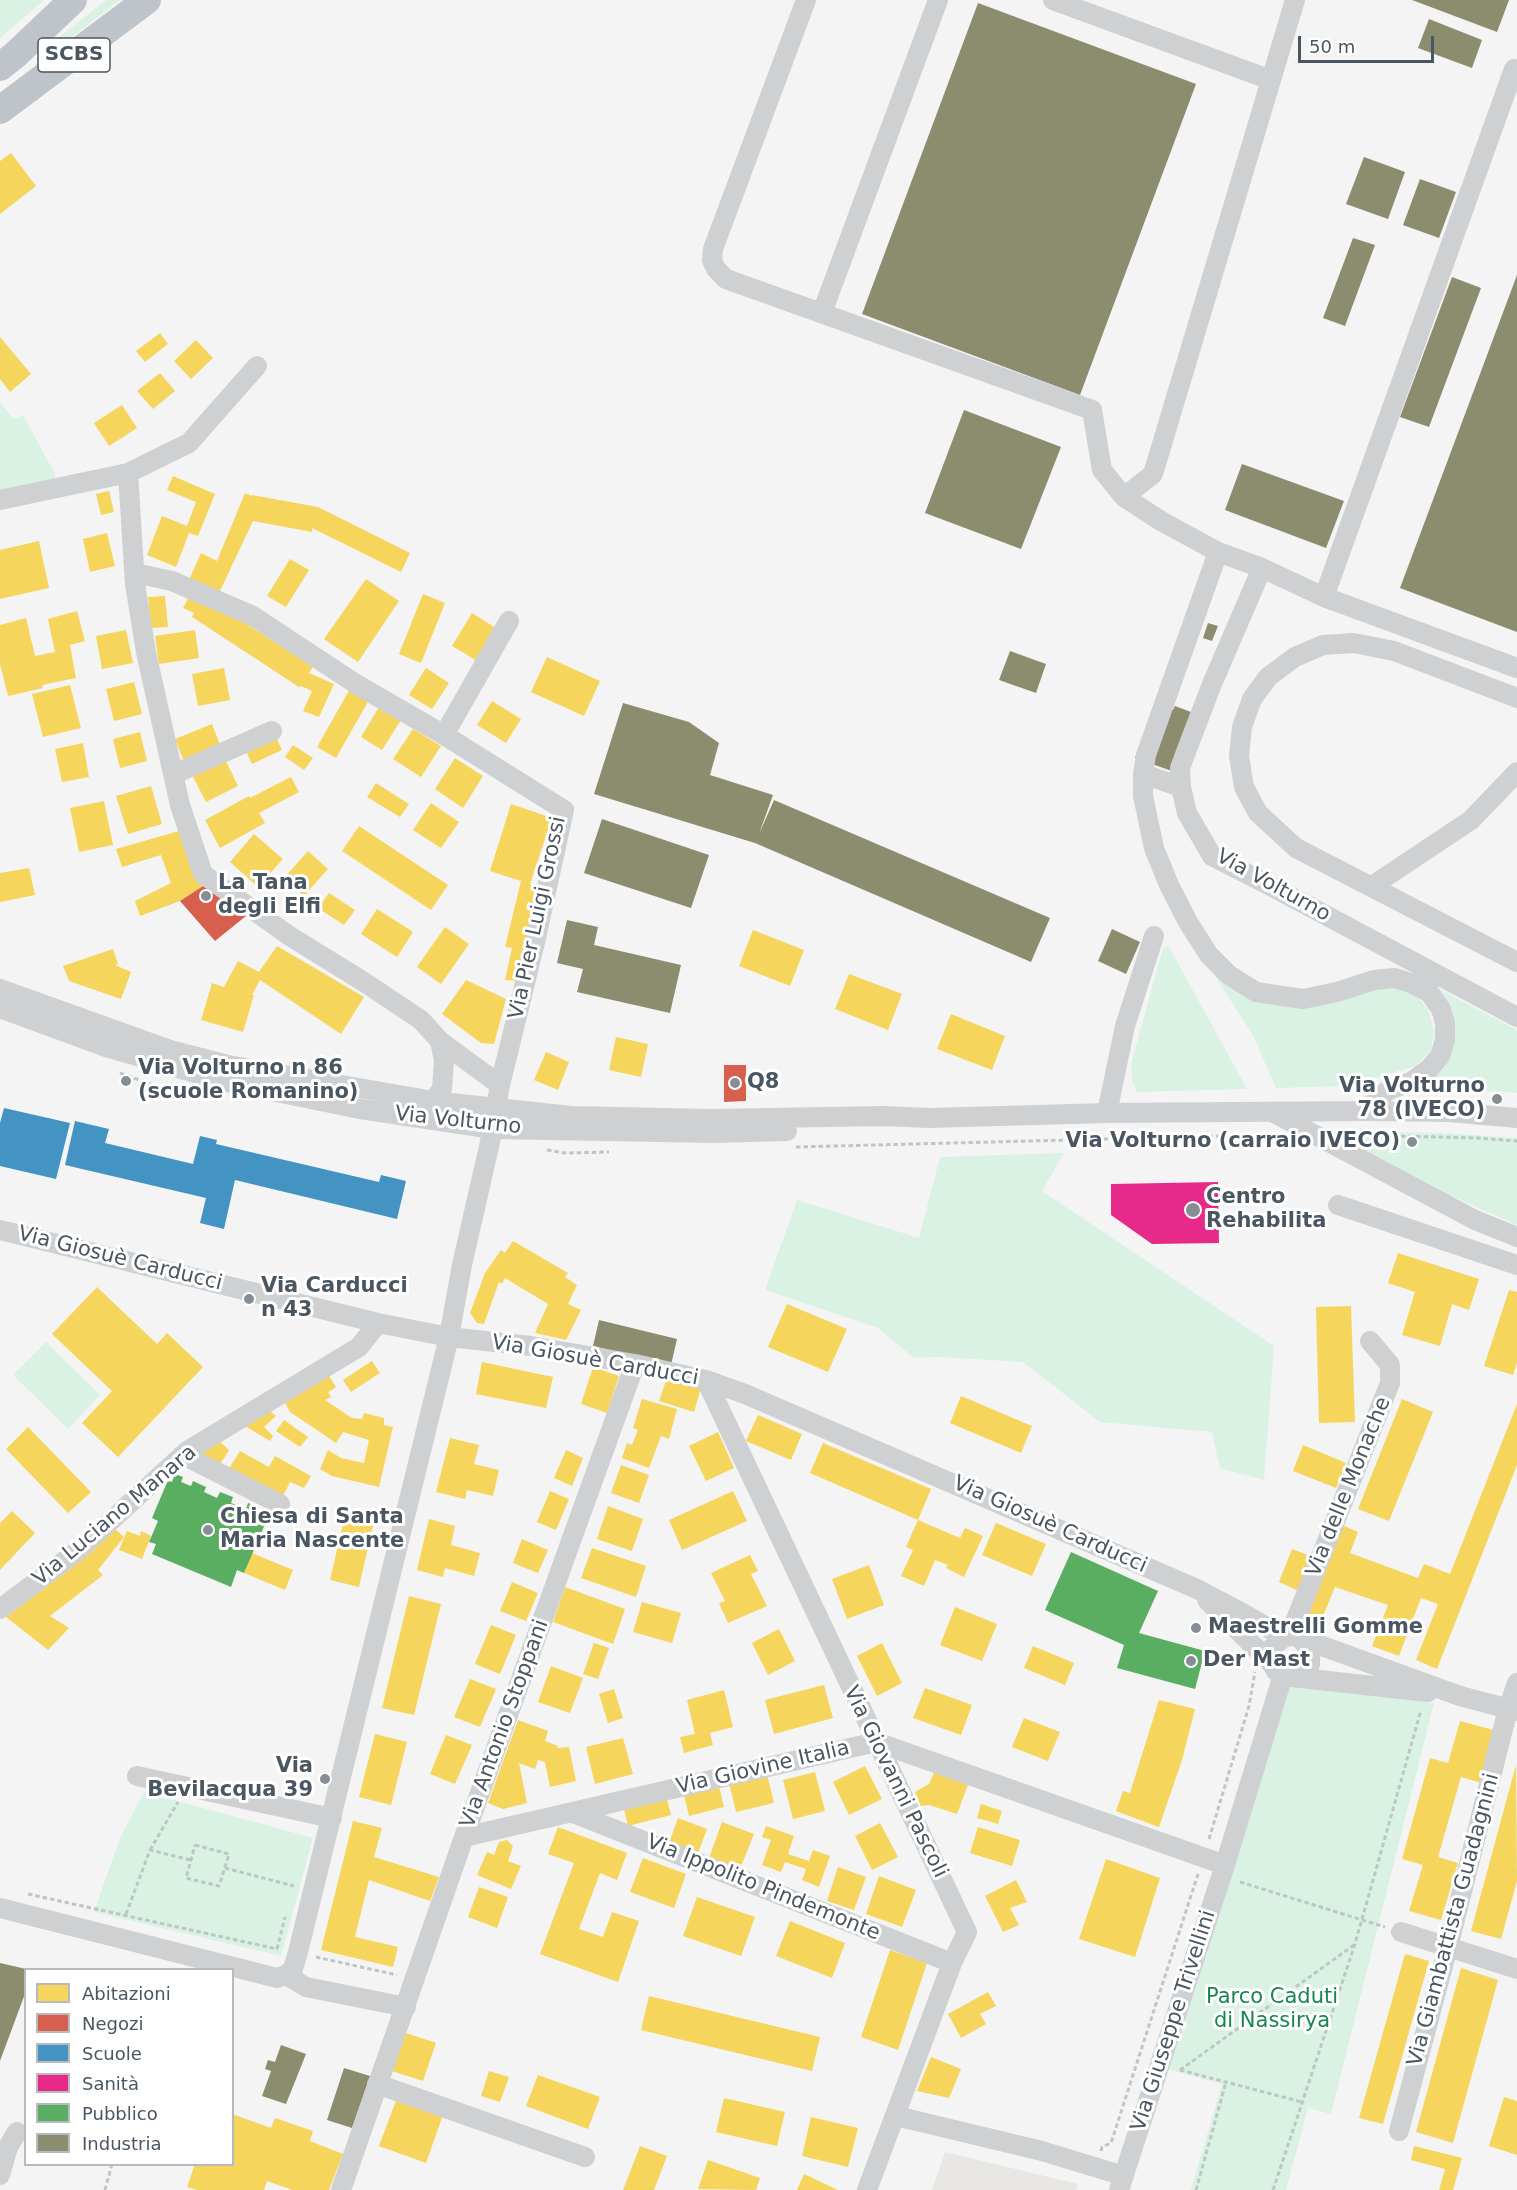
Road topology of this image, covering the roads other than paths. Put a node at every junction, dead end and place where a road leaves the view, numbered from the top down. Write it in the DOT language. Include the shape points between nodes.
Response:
graph roads {
  1 [pos="73,0"];
  2 [pos="147,0"];
  3 [pos="806,0"];
  4 [pos="938,0"];
  5 [pos="1053,0"];
  6 [pos="1295,0"];
  7 [pos="1516,66"];
  8 [pos="0,67"];
  9 [pos="1271,81"];
  10 [pos="0,110"];
  11 [pos="822,314"];
  12 [pos="257,366"];
  13 [pos="128,473"];
  14 [pos="1124,497"];
  15 [pos="0,500"];
  16 [pos="1218,552"];
  17 [pos="1262,568"];
  18 [pos="135,573"];
  19 [pos="1324,597"];
  20 [pos="510,621"];
  21 [pos="1517,668"];
  22 [pos="1517,698"];
  23 [pos="272,731"];
  24 [pos="444,735"];
  25 [pos="1517,772"];
  26 [pos="174,774"];
  27 [pos="1143,774"];
  28 [pos="1181,788"];
  29 [pos="1372,886"];
  30 [pos="1154,936"];
  31 [pos="1517,962"];
  32 [pos="0,989"];
  33 [pos="0,1008"];
  34 [pos="1517,1017"];
  35 [pos="440,1041"];
  36 [pos="500,1085"];
  37 [pos="433,1101"];
  38 [pos="497,1107"];
  39 [pos="1272,1111"];
  40 [pos="1365,1111"];
  41 [pos="1107,1113"];
  42 [pos="930,1118"];
  43 [pos="1517,1118"];
  44 [pos="492,1129"];
  45 [pos="1338,1205"];
  46 [pos="0,1230"];
  47 [pos="1517,1237"];
  48 [pos="1517,1265"];
  49 [pos="378,1323"];
  50 [pos="449,1337"];
  51 [pos="1370,1341"];
  52 [pos="635,1364"];
  53 [pos="706,1380"];
  54 [pos="183,1455"];
  55 [pos="280,1504"];
  56 [pos="1197,1589"];
  57 [pos="0,1609"];
  58 [pos="1292,1637"];
  59 [pos="1276,1670"];
  60 [pos="1517,1683"];
  61 [pos="1460,1696"];
  62 [pos="1513,1710"];
  63 [pos="876,1742"];
  64 [pos="137,1776"];
  65 [pos="573,1813"];
  66 [pos="332,1818"];
  67 [pos="464,1837"];
  68 [pos="1225,1865"];
  69 [pos="0,1908"];
  70 [pos="1401,1932"];
  71 [pos="1448,1947"];
  72 [pos="952,1963"];
  73 [pos="1517,1969"];
  74 [pos="286,1975"];
  75 [pos="406,2007"];
  76 [pos="377,2084"];
  77 [pos="896,2116"];
  78 [pos="1399,2131"];
  79 [pos="17,2132"];
  80 [pos="585,2157"];
  81 [pos="0,2175"];
  82 [pos="1121,2183"];
  83 [pos="341,2190"];
  84 [pos="867,2190"];
  1 -- 8 [label="highway, SCBS"];
  2 -- 10 [label="highway, SCBS"];
  3 -- 11 [label="street" via="712,260 726,279"];
  4 -- 11 [label="street"];
  5 -- 9 [label="street"];
  6 -- 9 [label="street"];
  7 -- 19 [label="street"];
  9 -- 14 [label="street" via="1153,474"];
  11 -- 14 [label="street" via="1092,410 1102,470"];
  12 -- 13 [label="street" via="189,443"];
  13 -- 15 [label="street"];
  13 -- 18 [label="street"];
  14 -- 16 [label="street"];
  16 -- 17 [label="street"];
  16 -- 27 [label="street" via="1146,755"];
  17 -- 19 [label="street"];
  17 -- 28 [label="street" via="1180,768"];
  18 -- 24 [label="street, Via Pier Luigi Grossi" via="172,581 253,616 356,684"];
  18 -- 26 [label="street" via="146,652"];
  19 -- 21 [label="street"];
  20 -- 24 [label="street"];
  22 -- 29 [label="street" via="1394,651 1354,643 1323,645 1295,657 1268,677 1252,699 1242,727 1239,756 1244,787 1258,813 1296,848"];
  23 -- 26 [label="street"];
  24 -- 36 [label="street, Via Pier Luigi Grossi" via="564,810"];
  25 -- 29 [label="street" via="1471,820"];
  26 -- 35 [label="street" via="203,874 288,935 421,1020"];
  27 -- 28 [label="street"];
  27 -- 40 [label="street" via="1143,796 1154,848 1169,885 1209,955 1229,975 1256,992 1303,999 1395,978 1429,993 1441,1009 1445,1040 1440,1056 1411,1082 1388,1090"];
  28 -- 34 [label="street, Via Volturno" via="1187,813 1212,856"];
  29 -- 31 [label="street"];
  30 -- 41 [label="street" via="1125,1026"];
  32 -- 37 [label="street, Via Volturno" via="170,1050 228,1065"];
  33 -- 44 [label="street, Via Volturno" via="109,1048 222,1081 360,1109"];
  35 -- 36 [label="street"];
  35 -- 37 [label="street" via="444,1060 442,1089"];
  36 -- 38 [label="street, Via Pier Luigi Grossi"];
  37 -- 38 [label="street, Via Volturno"];
  38 -- 42 [label="street, Via Volturno" via="571,1116"];
  38 -- 44 [label="street, Via Pier Luigi Grossi"];
  39 -- 40 [label="street, Via Volturno"];
  39 -- 41 [label="street, Via Volturno"];
  39 -- 47 [label="street" via="1475,1220"];
  40 -- 43 [label="street, Via Volturno"];
  41 -- 42 [label="street, Via Volturno"];
  42 -- 44 [label="street, Via Volturno" via="887,1129 714,1133"];
  44 -- 50 [label="street, Via Pier Luigi Grossi"];
  45 -- 48 [label="street"];
  46 -- 49 [label="street, Via Giosuè Carducci"];
  49 -- 50 [label="street, Via Giosuè Carducci"];
  49 -- 54 [label="street, Via Luciano Manara" via="359,1347"];
  50 -- 52 [label="street, Via Giosuè Carducci"];
  50 -- 66 [label="street, Via Pier Luigi Grossi"];
  51 -- 58 [label="street, Via delle Monache" via="1390,1365 1390,1383"];
  52 -- 53 [label="street, Via Giosuè Carducci"];
  52 -- 67 [label="street, Via Antonio Stoppani"];
  53 -- 56 [label="street, Via Giosuè Carducci"];
  53 -- 63 [label="street, Via Giovanni Pascoli"];
  54 -- 55 [label="street"];
  54 -- 57 [label="street, Via Luciano Manara" via="79,1550"];
  56 -- 58 [label="street, Via Giosuè Carducci"];
  56 -- 59 [label="street, Via Giosuè Carducci"];
  58 -- 59 [label="street" via="1272,1648"];
  58 -- 59 [label="street" via="1307,1644 1312,1657 1306,1671 1299,1676"];
  58 -- 61 [label="street, Via Giosuè Carducci"];
  59 -- 61 [label="street, Via Giosuè Carducci"];
  59 -- 68 [label="street"];
  60 -- 62 [label="street, Via Giambattista Guadagnini"];
  61 -- 62 [label="street, Via Giosuè Carducci"];
  62 -- 71 [label="street, Via Giambattista Guadagnini"];
  63 -- 65 [label="street, Via Giovine Italia"];
  63 -- 68 [label="street, Via Giovine Italia"];
  63 -- 72 [label="street, Via Giovanni Pascoli" via="967,1932"];
  64 -- 66 [label="street"];
  65 -- 67 [label="street, Via Giovine Italia"];
  65 -- 72 [label="street, Via Ippolito Pindemonte"];
  66 -- 74 [label="street, Via Pier Luigi Grossi" via="298,1952 293,1969"];
  67 -- 75 [label="street, Via Antonio Stoppani"];
  68 -- 82 [label="street, Via Giuseppe Trivellini"];
  69 -- 74 [label="street" via="277,1978"];
  70 -- 71 [label="street"];
  71 -- 73 [label="street"];
  71 -- 78 [label="street, Via Giambattista Guadagnini"];
  72 -- 77 [label="street, Via Giovanni Pascoli"];
  74 -- 75 [label="street" via="306,1987"];
  75 -- 76 [label="street, Via Antonio Stoppani"];
  76 -- 80 [label="street"];
  76 -- 83 [label="street, Via Antonio Stoppani"];
  77 -- 82 [label="street, Via Giuseppe Trivellini" via="1042,2151 1095,2167"];
  77 -- 84 [label="street, Via Giovanni Pascoli"];
  79 -- 81 [label="street"];
}
